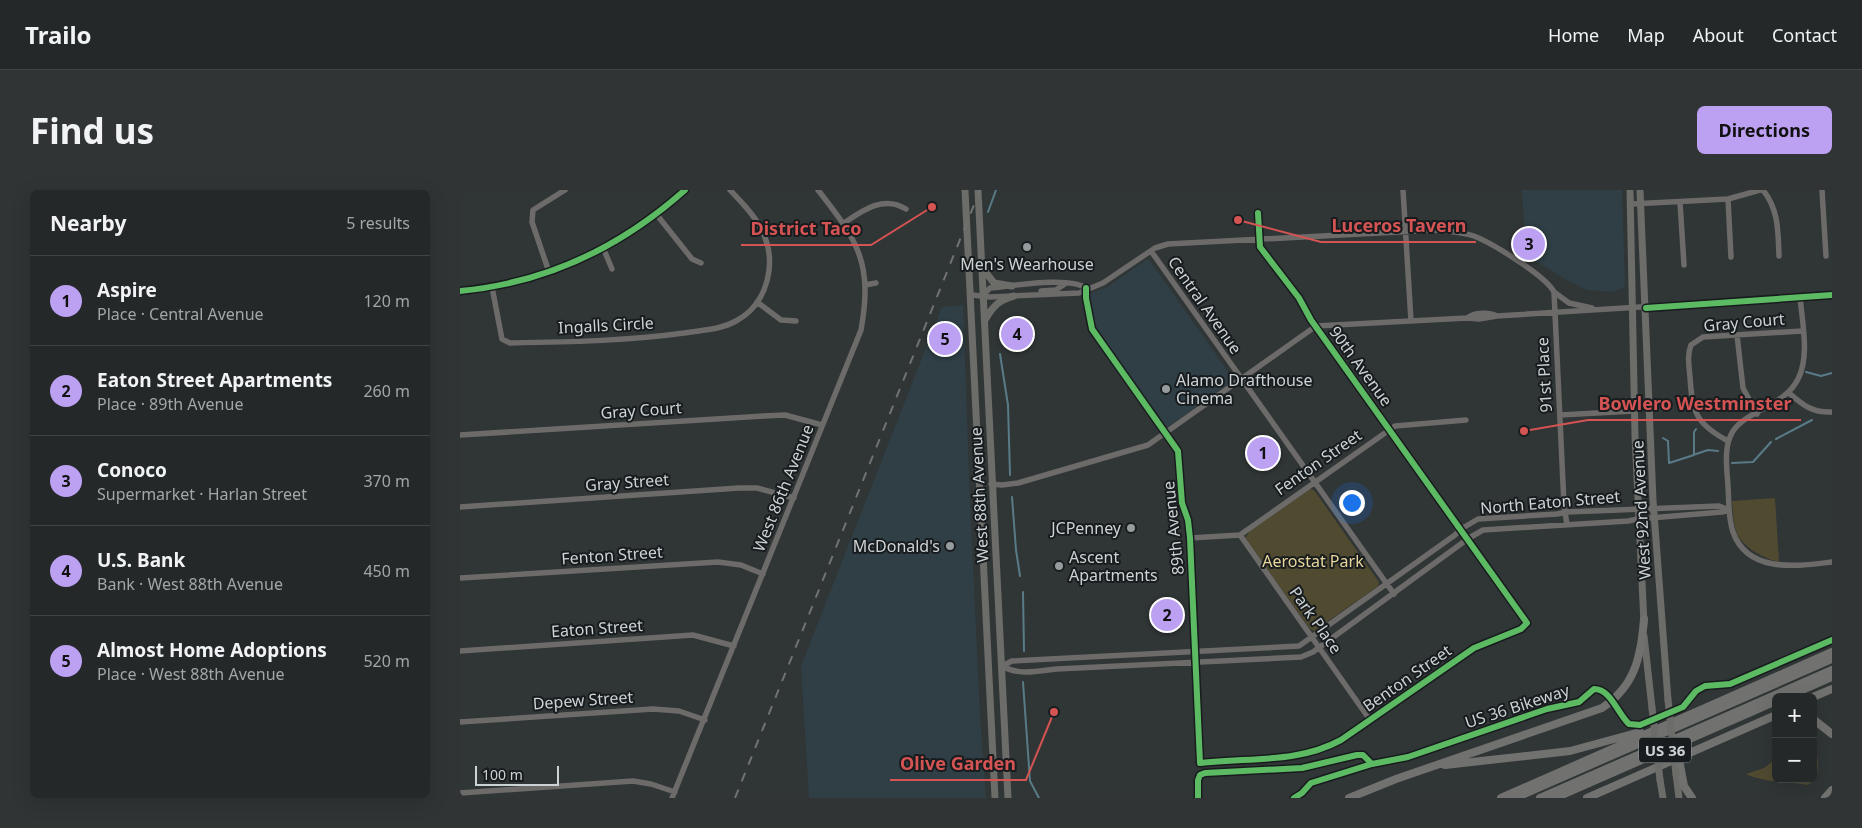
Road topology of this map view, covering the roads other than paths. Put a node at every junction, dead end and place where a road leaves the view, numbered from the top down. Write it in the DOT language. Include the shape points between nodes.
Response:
graph roads {
  1 [pos="565,190"];
  2 [pos="685,190"];
  3 [pos="730,190"];
  4 [pos="818,190"];
  5 [pos="965,190"];
  6 [pos="978,190"];
  7 [pos="1404,190"];
  8 [pos="1630,190"];
  9 [pos="1640,190"];
  10 [pos="1761,190"];
  11 [pos="1822,190"];
  12 [pos="1728,199"];
  13 [pos="1680,202"];
  14 [pos="1631,204"];
  15 [pos="1640,204"];
  16 [pos="906,210"];
  17 [pos="1258,213"];
  18 [pos="657,215"];
  19 [pos="844,223"];
  20 [pos="1406,231"];
  21 [pos="1259,238"];
  22 [pos="604,250"];
  23 [pos="1151,251"];
  24 [pos="1779,256"];
  25 [pos="1826,256"];
  26 [pos="1731,258"];
  27 [pos="701,263"];
  28 [pos="982,264"];
  29 [pos="1684,265"];
  30 [pos="612,269"];
  31 [pos="549,272"];
  32 [pos="1066,283"];
  33 [pos="876,284"];
  34 [pos="865,285"];
  35 [pos="1012,286"];
  36 [pos="492,287"];
  37 [pos="1086,288"];
  38 [pos="460,291"];
  39 [pos="1554,292"];
  40 [pos="984,294"];
  41 [pos="1832,294"];
  42 [pos="972,295"];
  43 [pos="1024,295"];
  44 [pos="1014,296"];
  45 [pos="1800,296"];
  46 [pos="757,302"];
  47 [pos="1646,308"];
  48 [pos="1632,309"];
  49 [pos="1601,310"];
  50 [pos="1555,312"];
  51 [pos="796,321"];
  52 [pos="1410,321"];
  53 [pos="984,322"];
  54 [pos="1316,326"];
  55 [pos="1802,331"];
  56 [pos="1738,335"];
  57 [pos="1240,379"];
  58 [pos="1789,392"];
  59 [pos="1634,411"];
  60 [pos="1832,412"];
  61 [pos="1757,414"];
  62 [pos="1560,415"];
  63 [pos="1466,420"];
  64 [pos="822,425"];
  65 [pos="1389,429"];
  66 [pos="1166,433"];
  67 [pos="460,435"];
  68 [pos="1728,441"];
  69 [pos="1314,482"];
  70 [pos="991,484"];
  71 [pos="794,498"];
  72 [pos="460,507"];
  73 [pos="1638,510"];
  74 [pos="1729,510"];
  75 [pos="1567,512"];
  76 [pos="1655,513"];
  77 [pos="1638,519"];
  78 [pos="1568,525"];
  79 [pos="1461,528"];
  80 [pos="1240,536"];
  81 [pos="1190,538"];
  82 [pos="1468,538"];
  83 [pos="1832,562"];
  84 [pos="763,574"];
  85 [pos="460,578"];
  86 [pos="1386,583"];
  87 [pos="1394,594"];
  88 [pos="1644,619"];
  89 [pos="1311,637"];
  90 [pos="734,646"];
  91 [pos="1318,647"];
  92 [pos="1196,650"];
  93 [pos="460,651"];
  94 [pos="1832,652"];
  95 [pos="1832,660"];
  96 [pos="1197,662"];
  97 [pos="1002,666"];
  98 [pos="1832,670"];
  99 [pos="1832,677"];
  100 [pos="1832,689"];
  101 [pos="1795,693"];
  102 [pos="1817,696"];
  103 [pos="1772,703"];
  104 [pos="1694,713"];
  105 [pos="1772,717"];
  106 [pos="706,720"];
  107 [pos="1370,720"];
  108 [pos="460,722"];
  109 [pos="1817,722"];
  110 [pos="1832,734"];
  111 [pos="1674,757"];
  112 [pos="1200,763"];
  113 [pos="1402,777"];
  114 [pos="1832,790"];
  115 [pos="460,793"];
  116 [pos="674,795"];
  117 [pos="995,798"];
  118 [pos="1008,798"];
  119 [pos="1349,798"];
  120 [pos="1501,798"];
  121 [pos="1515,798"];
  122 [pos="1540,798"];
  123 [pos="1555,798"];
  124 [pos="1587,798"];
  125 [pos="1662,798"];
  126 [pos="1679,798"];
  127 [pos="1692,798"];
  128 [pos="1825,798"];
  1 -- 31 [label="street" via="532,210 532,222"];
  2 -- 18 [label="street"];
  3 -- 46 [label="street, Ingalls Circle" via="758,224 769,251 769,276"];
  4 -- 19 [label="street, West 86th Avenue"];
  5 -- 42 [label="main road, West 88th Avenue"];
  6 -- 28 [label="main road, West 88th Avenue"];
  7 -- 20 [label="street"];
  8 -- 14 [label="main road, West 92nd Avenue"];
  9 -- 15 [label="main road, West 92nd Avenue"];
  10 -- 12 [label="street"];
  10 -- 24 [label="street" via="1774,205"];
  11 -- 25 [label="street"];
  12 -- 13 [label="street"];
  12 -- 26 [label="street"];
  13 -- 15 [label="street"];
  13 -- 29 [label="street"];
  14 -- 15 [label="street"];
  14 -- 48 [label="main road, West 92nd Avenue"];
  15 -- 47 [label="main road, West 92nd Avenue"];
  16 -- 19 [label="street" via="898,204 875,205"];
  17 -- 21 [label="street, 90th Avenue"];
  18 -- 22 [label="street"];
  18 -- 27 [label="street" via="692,259"];
  19 -- 34 [label="street, West 86th Avenue" via="860,253"];
  20 -- 21 [label="street"];
  20 -- 39 [label="street" via="1436,230 1474,236 1547,282"];
  20 -- 52 [label="street"];
  21 -- 23 [label="street" via="1168,244"];
  21 -- 54 [label="street, 90th Avenue" via="1260,247"];
  22 -- 30 [label="street"];
  22 -- 31 [label="street"];
  23 -- 37 [label="street" via="1103,283"];
  23 -- 57 [label="street, Central Avenue"];
  28 -- 35 [label="main road" via="994,283"];
  28 -- 40 [label="main road, West 88th Avenue"];
  31 -- 36 [label="street"];
  32 -- 35 [label="street"];
  32 -- 37 [label="street" via="1079,283"];
  32 -- 43 [label="street" via="1056,290"];
  33 -- 34 [label="street"];
  34 -- 64 [label="street, West 86th Avenue" via="866,306 861,330"];
  35 -- 40 [label="street" via="990,288"];
  36 -- 38 [label="street"];
  36 -- 46 [label="street, Ingalls Circle" via="502,338 510,343 641,339 715,328 736,321"];
  37 -- 43 [label="street" via="1079,293"];
  37 -- 66 [label="street, 89th Avenue" via="1092,329"];
  39 -- 49 [label="street" via="1569,303"];
  39 -- 50 [label="street, 91st Place"];
  40 -- 42 [label="street"];
  40 -- 44 [label="street" via="990,297"];
  40 -- 53 [label="main road, West 88th Avenue"];
  41 -- 45 [label="street"];
  42 -- 117 [label="main road, West 88th Avenue" via="978,494"];
  43 -- 44 [label="street"];
  44 -- 53 [label="main road" via="993,306"];
  45 -- 47 [label="street"];
  45 -- 55 [label="street"];
  46 -- 51 [label="street" via="781,320"];
  47 -- 48 [label="street"];
  47 -- 76 [label="main road, West 92nd Avenue"];
  48 -- 49 [label="street"];
  48 -- 59 [label="main road, West 92nd Avenue"];
  49 -- 50 [label="street"];
  50 -- 52 [label="street" via="1497,316 1491,313 1467,318"];
  50 -- 62 [label="street, 91st Place"];
  52 -- 54 [label="street"];
  53 -- 70 [label="main road, West 88th Avenue"];
  54 -- 57 [label="street"];
  54 -- 65 [label="street, 90th Avenue"];
  55 -- 56 [label="street, Gray Court"];
  55 -- 58 [label="street" via="1802,368"];
  56 -- 61 [label="street" via="1743,388"];
  56 -- 68 [label="street, Gray Court" via="1703,337 1691,345 1689,355 1692,400 1696,412 1711,432"];
  57 -- 66 [label="street"];
  57 -- 69 [label="street, Central Avenue"];
  58 -- 60 [label="street" via="1814,411"];
  58 -- 61 [label="street"];
  59 -- 62 [label="street"];
  59 -- 73 [label="main road, West 92nd Avenue"];
  61 -- 68 [label="street" via="1735,428"];
  62 -- 75 [label="street, 91st Place" via="1564,506"];
  63 -- 65 [label="street, Fenton Street" via="1402,423"];
  64 -- 67 [label="street, Gray Court" via="785,415"];
  64 -- 71 [label="street, West 86th Avenue"];
  65 -- 69 [label="street, Fenton Street"];
  65 -- 79 [label="street, 90th Avenue"];
  66 -- 70 [label="street" via="1148,445 1086,464 1018,483"];
  66 -- 81 [label="street, 89th Avenue" via="1179,454 1182,503"];
  68 -- 74 [label="street"];
  69 -- 80 [label="street, Fenton Street"];
  69 -- 86 [label="street, Central Avenue"];
  70 -- 97 [label="main road, West 88th Avenue"];
  71 -- 72 [label="street, Gray Street" via="757,488 739,488"];
  71 -- 84 [label="street, West 86th Avenue"];
  73 -- 75 [label="street, North Eaton Street"];
  73 -- 76 [label="street, North Eaton Street"];
  73 -- 77 [label="main road, West 92nd Avenue"];
  74 -- 76 [label="street, North Eaton Street" via="1719,506"];
  74 -- 83 [label="street" via="1737,541 1759,561 1777,566"];
  75 -- 78 [label="street, 91st Place"];
  75 -- 79 [label="street, North Eaton Street" via="1483,518"];
  76 -- 77 [label="street, North Eaton Street"];
  76 -- 111 [label="main road, West 92nd Avenue, bridge" via="1661,634"];
  77 -- 78 [label="street, North Eaton Street"];
  77 -- 88 [label="main road, West 92nd Avenue"];
  78 -- 82 [label="street, North Eaton Street" via="1482,530"];
  79 -- 82 [label="street, 90th Avenue"];
  79 -- 86 [label="street, North Eaton Street"];
  80 -- 81 [label="street"];
  80 -- 89 [label="street, Park Place"];
  81 -- 92 [label="street, 89th Avenue"];
  82 -- 87 [label="street, North Eaton Street"];
  82 -- 107 [label="street, Benton Street" via="1527,623 1521,629 1474,648"];
  84 -- 85 [label="street, Fenton Street" via="741,565 718,562"];
  84 -- 90 [label="street, West 86th Avenue"];
  86 -- 87 [label="street, Central Avenue"];
  86 -- 89 [label="street, North Eaton Street"];
  87 -- 91 [label="street, North Eaton Street"];
  88 -- 113 [label="highway" via="1635,671 1621,693 1602,708"];
  88 -- 125 [label="main road, West 92nd Avenue, bridge"];
  89 -- 91 [label="street, Park Place"];
  89 -- 92 [label="street, North Eaton Street" via="1296,646"];
  90 -- 93 [label="street, Eaton Street" via="693,635"];
  90 -- 106 [label="street, West 86th Avenue"];
  91 -- 96 [label="street, North Eaton Street" via="1297,658"];
  91 -- 107 [label="street, Park Place"];
  92 -- 96 [label="street, 89th Avenue"];
  92 -- 97 [label="street, North Eaton Street" via="1012,661"];
  94 -- 104 [label="highway, US 36"];
  95 -- 121 [label="highway"];
  96 -- 97 [label="street, North Eaton Street" via="1022,673"];
  96 -- 112 [label="street, 89th Avenue"];
  97 -- 118 [label="main road, West 88th Avenue"];
  98 -- 122 [label="highway"];
  99 -- 101 [label="highway"];
  100 -- 102 [label="highway"];
  103 -- 123 [label="highway, US 36"];
  104 -- 113 [label="highway" via="1582,748 1460,763"];
  104 -- 120 [label="highway, US 36"];
  105 -- 124 [label="highway"];
  106 -- 108 [label="street, Depew Street" via="679,711 653,709"];
  106 -- 116 [label="street, West 86th Avenue"];
  107 -- 112 [label="street, Benton Street" via="1330,746 1303,756"];
  109 -- 110 [label="highway"];
  111 -- 126 [label="main road, West 92nd Avenue, bridge"];
  111 -- 127 [label="highway, bridge" via="1680,765 1684,786"];
  113 -- 119 [label="highway"];
  114 -- 128 [label="highway"];
  115 -- 116 [label="street" via="633,781 651,784"];
}
